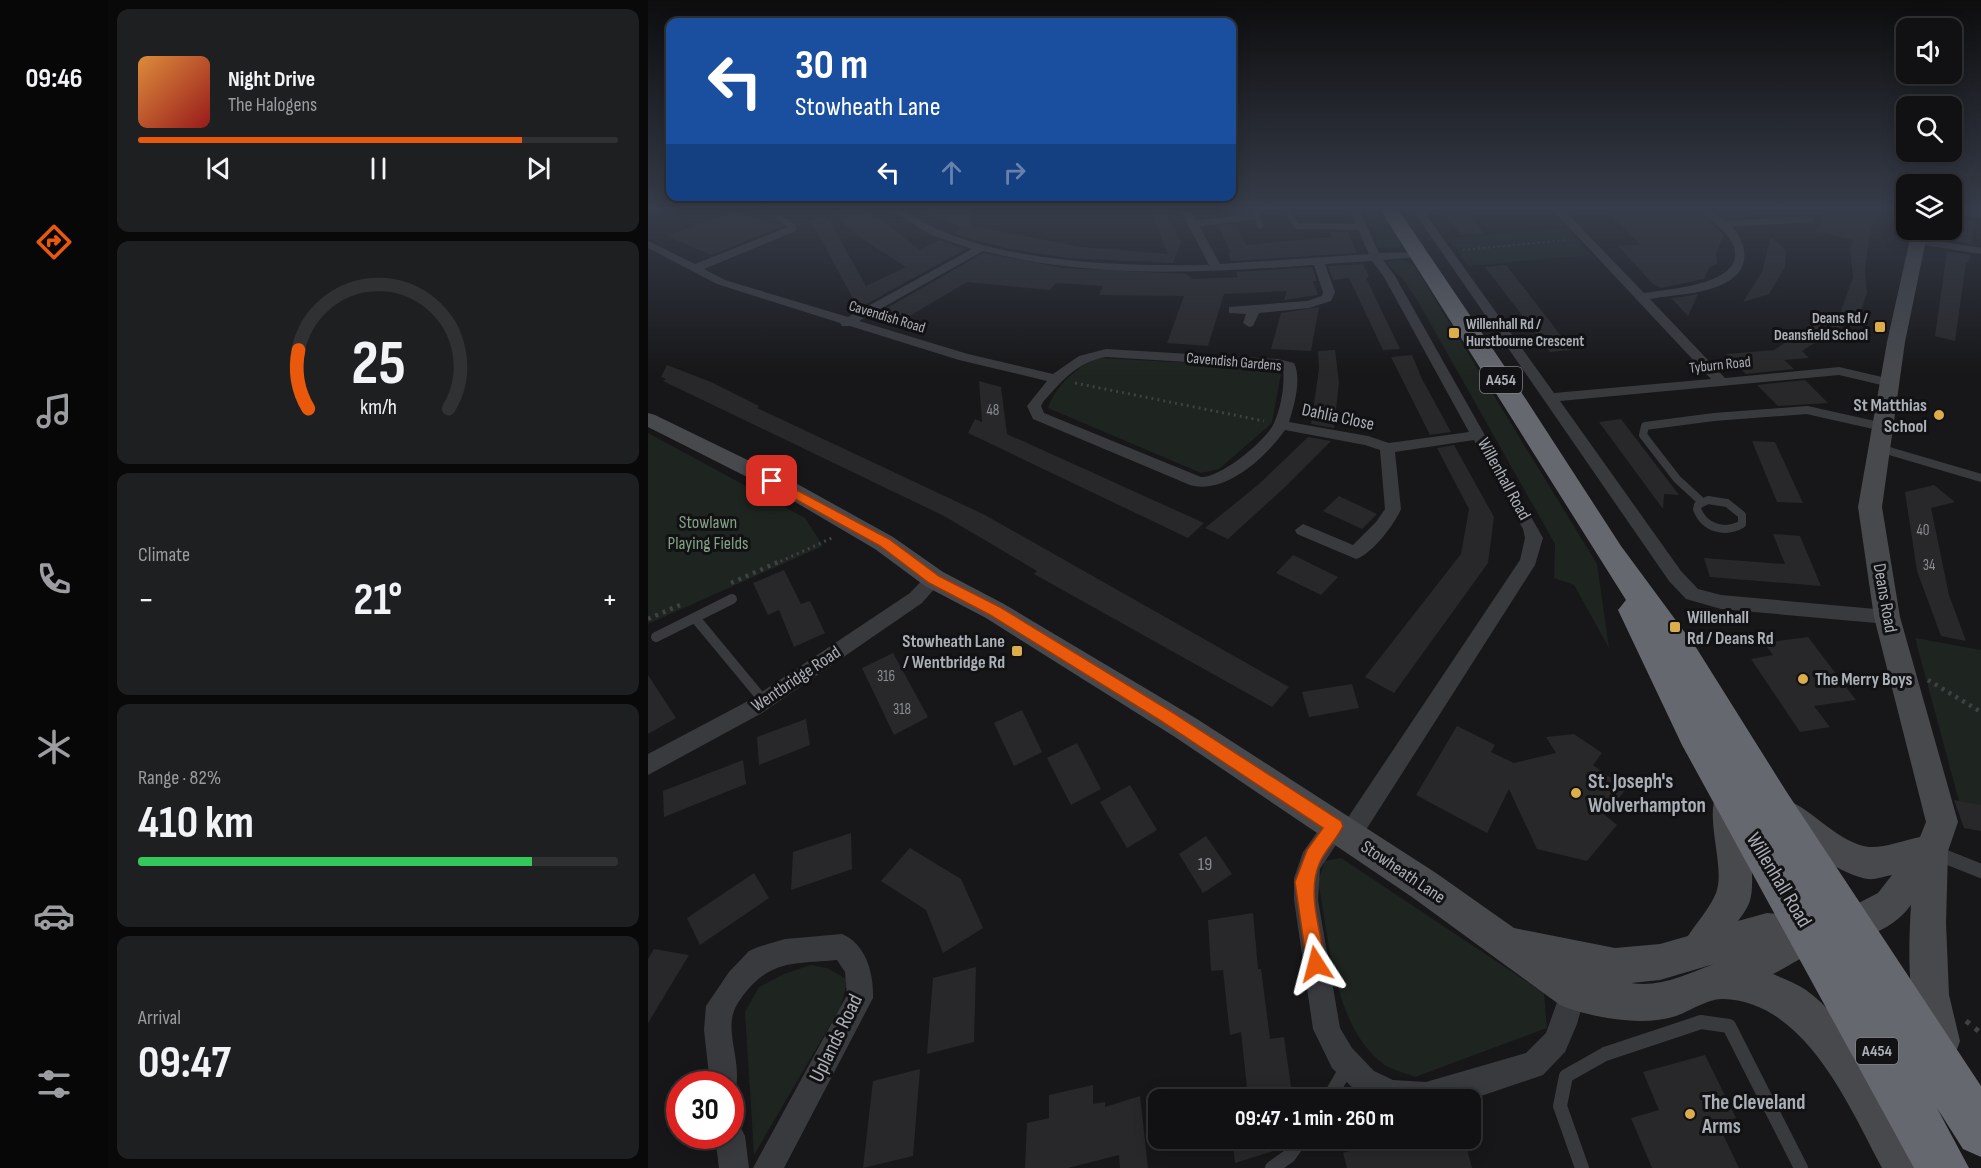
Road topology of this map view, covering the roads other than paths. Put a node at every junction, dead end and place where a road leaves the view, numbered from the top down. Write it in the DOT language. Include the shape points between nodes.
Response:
graph roads {
  1 [pos="685,264"];
  2 [pos="705,264"];
  3 [pos="953,264"];
  4 [pos="1067,264"];
  5 [pos="1214,264"];
  6 [pos="1286,264"];
  7 [pos="1319,264"];
  8 [pos="1378,264"];
  9 [pos="1424,264"];
  10 [pos="1456,264"];
  11 [pos="1609,264"];
  12 [pos="1738,264"];
  13 [pos="1913,264"];
  14 [pos="693,268"];
  15 [pos="1217,269"];
  16 [pos="1641,297"];
  17 [pos="1233,310"];
  18 [pos="846,322"];
  19 [pos="1056,379"];
  20 [pos="1721,381"];
  21 [pos="1890,383"];
  22 [pos="1551,398"];
  23 [pos="648,419"];
  24 [pos="1281,425"];
  25 [pos="1479,435"];
  26 [pos="1881,438"];
  27 [pos="1388,448"];
  28 [pos="1981,478"];
  29 [pos="1702,502"];
  30 [pos="1303,530"];
  31 [pos="1610,554"];
  32 [pos="934,579"];
  33 [pos="732,599"];
  34 [pos="1887,618"];
  35 [pos="696,619"];
  36 [pos="656,637"];
  37 [pos="764,701"];
  38 [pos="648,765"];
  39 [pos="1728,794"];
  40 [pos="1772,804"];
  41 [pos="1342,831"];
  42 [pos="1932,851"];
  43 [pos="1981,871"];
  44 [pos="1832,930"];
  45 [pos="1507,944"];
  46 [pos="1701,948"];
  47 [pos="1722,980"];
  48 [pos="1573,992"];
  49 [pos="1347,1067"];
  50 [pos="723,1071"];
  51 [pos="1334,1089"];
  52 [pos="1971,1115"];
  53 [pos="732,1149"];
  54 [pos="1294,1149"];
  55 [pos="734,1168"];
  56 [pos="768,1168"];
  57 [pos="1272,1168"];
  58 [pos="1582,1168"];
  59 [pos="1801,1168"];
  60 [pos="1905,1168"];
  61 [pos="1943,1168"];
  1 -- 14 [label="street, Cavendish Road"];
  2 -- 14 [label="street"];
  3 -- 18 [label="street"];
  4 -- 15 [label="street"];
  5 -- 15 [label="street"];
  6 -- 15 [label="street"];
  7 -- 17 [label="street" via="1329,292 1327,298 1252,316"];
  8 -- 25 [label="street, Willenhall Road"];
  9 -- 31 [label="highway, Willenhall Road / A454"];
  10 -- 22 [label="street"];
  11 -- 16 [label="street"];
  12 -- 16 [label="street" via="1723,280 1701,288"];
  13 -- 21 [label="street, Deans Road"];
  14 -- 18 [label="street, Cavendish Road" via="721,282"];
  16 -- 20 [label="street"];
  18 -- 19 [label="street, Cavendish Road"];
  19 -- 24 [label="street, Cavendish Gardens" via="1077,360 1106,353 1278,363 1288,366 1292,374"];
  19 -- 24 [label="street, Cavendish Gardens" via="1034,406 1038,416 1196,482 1221,479 1269,440"];
  20 -- 21 [label="street, Tyburn Road" via="1839,371"];
  20 -- 22 [label="street, Tyburn Road"];
  21 -- 26 [label="street, Deans Road"];
  22 -- 34 [label="street" via="1675,576 1692,594 1721,602"];
  23 -- 32 [label="street, Stowheath Lane" via="793,491 884,543"];
  24 -- 27 [label="street, Dahlia Close"];
  25 -- 27 [label="street, Dahlia Close"];
  25 -- 41 [label="street, Willenhall Road" via="1531,529 1534,538 1529,561"];
  26 -- 28 [label="lane"];
  26 -- 29 [label="lane" via="1808,410 1645,426 1643,435 1658,457"];
  26 -- 34 [label="street, Deans Road" via="1870,507"];
  27 -- 30 [label="street, Dahlia Close" via="1385,464 1393,509 1356,553"];
  29 -- 29 [label="lane" via="1714,500 1735,507 1742,515 1742,524 1731,529 1708,524 1698,514"];
  31 -- 39 [label="highway, Willenhall Road / A454" via="1653,654"];
  31 -- 40 [label="highway, Willenhall Road / A454" via="1685,659"];
  32 -- 37 [label="street, Wentbridge Road" via="916,598"];
  32 -- 41 [label="street, Stowheath Lane" via="995,611 1176,722"];
  33 -- 35 [label="lane"];
  34 -- 42 [label="street, Deans Road" via="1942,822"];
  35 -- 36 [label="lane"];
  35 -- 37 [label="lane"];
  37 -- 38 [label="street, Wentbridge Road"];
  39 -- 44 [label="highway, Willenhall Road / A454"];
  39 -- 46 [label="street" via="1734,896"];
  40 -- 42 [label="street" via="1834,849 1869,863"];
  40 -- 44 [label="highway, Willenhall Road / A454"];
  41 -- 45 [label="street, Stowheath Lane"];
  41 -- 49 [label="street, Willenhall Road" via="1313,856 1304,882 1327,1029"];
  42 -- 43 [label="lane"];
  42 -- 44 [label="street, Deans Road" via="1890,905"];
  42 -- 52 [label="street" via="1931,1015"];
  44 -- 46 [label="street, Stowheath Lane" via="1767,931"];
  44 -- 47 [label="street, Stowheath Lane"];
  44 -- 52 [label="highway, Willenhall Road / A454"];
  44 -- 61 [label="highway, Willenhall Road / A454"];
  45 -- 46 [label="street, Stowheath Lane" via="1615,966 1660,962"];
  45 -- 48 [label="street, Stowheath Lane"];
  47 -- 48 [label="street, Stowheath Lane" via="1645,1004"];
  47 -- 60 [label="street" via="1773,992 1808,1016 1844,1059"];
  48 -- 49 [label="street" via="1555,1047 1533,1065 1426,1096 1400,1096 1379,1089"];
  49 -- 51 [label="lane"];
  50 -- 56 [label="street, Uplands Road" via="718,1006 758,960 785,952 842,947 862,979 860,998"];
  53 -- 55 [label="street"];
  54 -- 57 [label="lane"];
  58 -- 59 [label="lane" via="1560,1106 1566,1076 1605,1054 1701,1023 1729,1026"];
}
